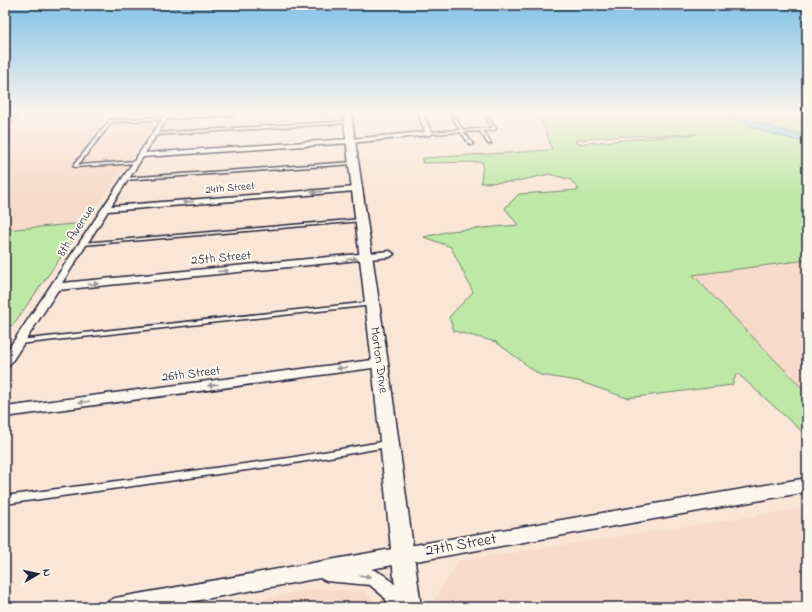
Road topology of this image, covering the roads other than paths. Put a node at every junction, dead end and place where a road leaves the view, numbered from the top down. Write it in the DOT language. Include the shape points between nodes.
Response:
graph roads {
  1 [pos="350,141"];
  2 [pos="95,142"];
  3 [pos="149,142"];
  4 [pos="343,142"];
  5 [pos="138,158"];
  6 [pos="353,163"];
  7 [pos="124,180"];
  8 [pos="356,189"];
  9 [pos="105,209"];
  10 [pos="361,220"];
  11 [pos="83,244"];
  12 [pos="390,254"];
  13 [pos="367,257"];
  14 [pos="54,287"];
  15 [pos="372,304"];
  16 [pos="18,342"];
  17 [pos="5,363"];
  18 [pos="380,363"];
  19 [pos="5,412"];
  20 [pos="390,444"];
  21 [pos="807,485"];
  22 [pos="5,500"];
  23 [pos="403,555"];
  24 [pos="312,571"];
  25 [pos="115,607"];
  26 [pos="400,607"];
  27 [pos="409,607"];
  1 -- 6 [label="street, Morton Drive"];
  2 -- 5 [label="lane" via="75,166"];
  3 -- 5 [label="street, 8th Avenue"];
  4 -- 5 [label="street"];
  5 -- 7 [label="street, 8th Avenue"];
  6 -- 7 [label="lane"];
  6 -- 8 [label="street, Morton Drive"];
  7 -- 9 [label="street, 8th Avenue"];
  8 -- 9 [label="street, 24th Street, one-way"];
  8 -- 10 [label="street, Morton Drive"];
  9 -- 11 [label="street, 8th Avenue"];
  10 -- 11 [label="lane"];
  10 -- 13 [label="street, Morton Drive"];
  11 -- 14 [label="street, 8th Avenue"];
  12 -- 13 [label="street, 25th Street"];
  14 -- 13 [label="street, 25th Street, one-way"];
  13 -- 15 [label="street, Morton Drive"];
  14 -- 16 [label="street, 8th Avenue"];
  15 -- 16 [label="lane"];
  15 -- 18 [label="street, Morton Drive"];
  16 -- 17 [label="street, 8th Avenue"];
  18 -- 19 [label="street, 26th Street, one-way"];
  18 -- 20 [label="street, Morton Drive"];
  20 -- 22 [label="lane" via="289,461"];
  20 -- 23 [label="street, Morton Drive"];
  21 -- 23 [label="street, 27th Street"];
  23 -- 24 [label="street, 27th Street"];
  23 -- 27 [label="street, Morton Drive"];
  24 -- 25 [label="street, 27th Street"];
  24 -- 26 [label="street, one-way" via="372,577 389,589"];
}
